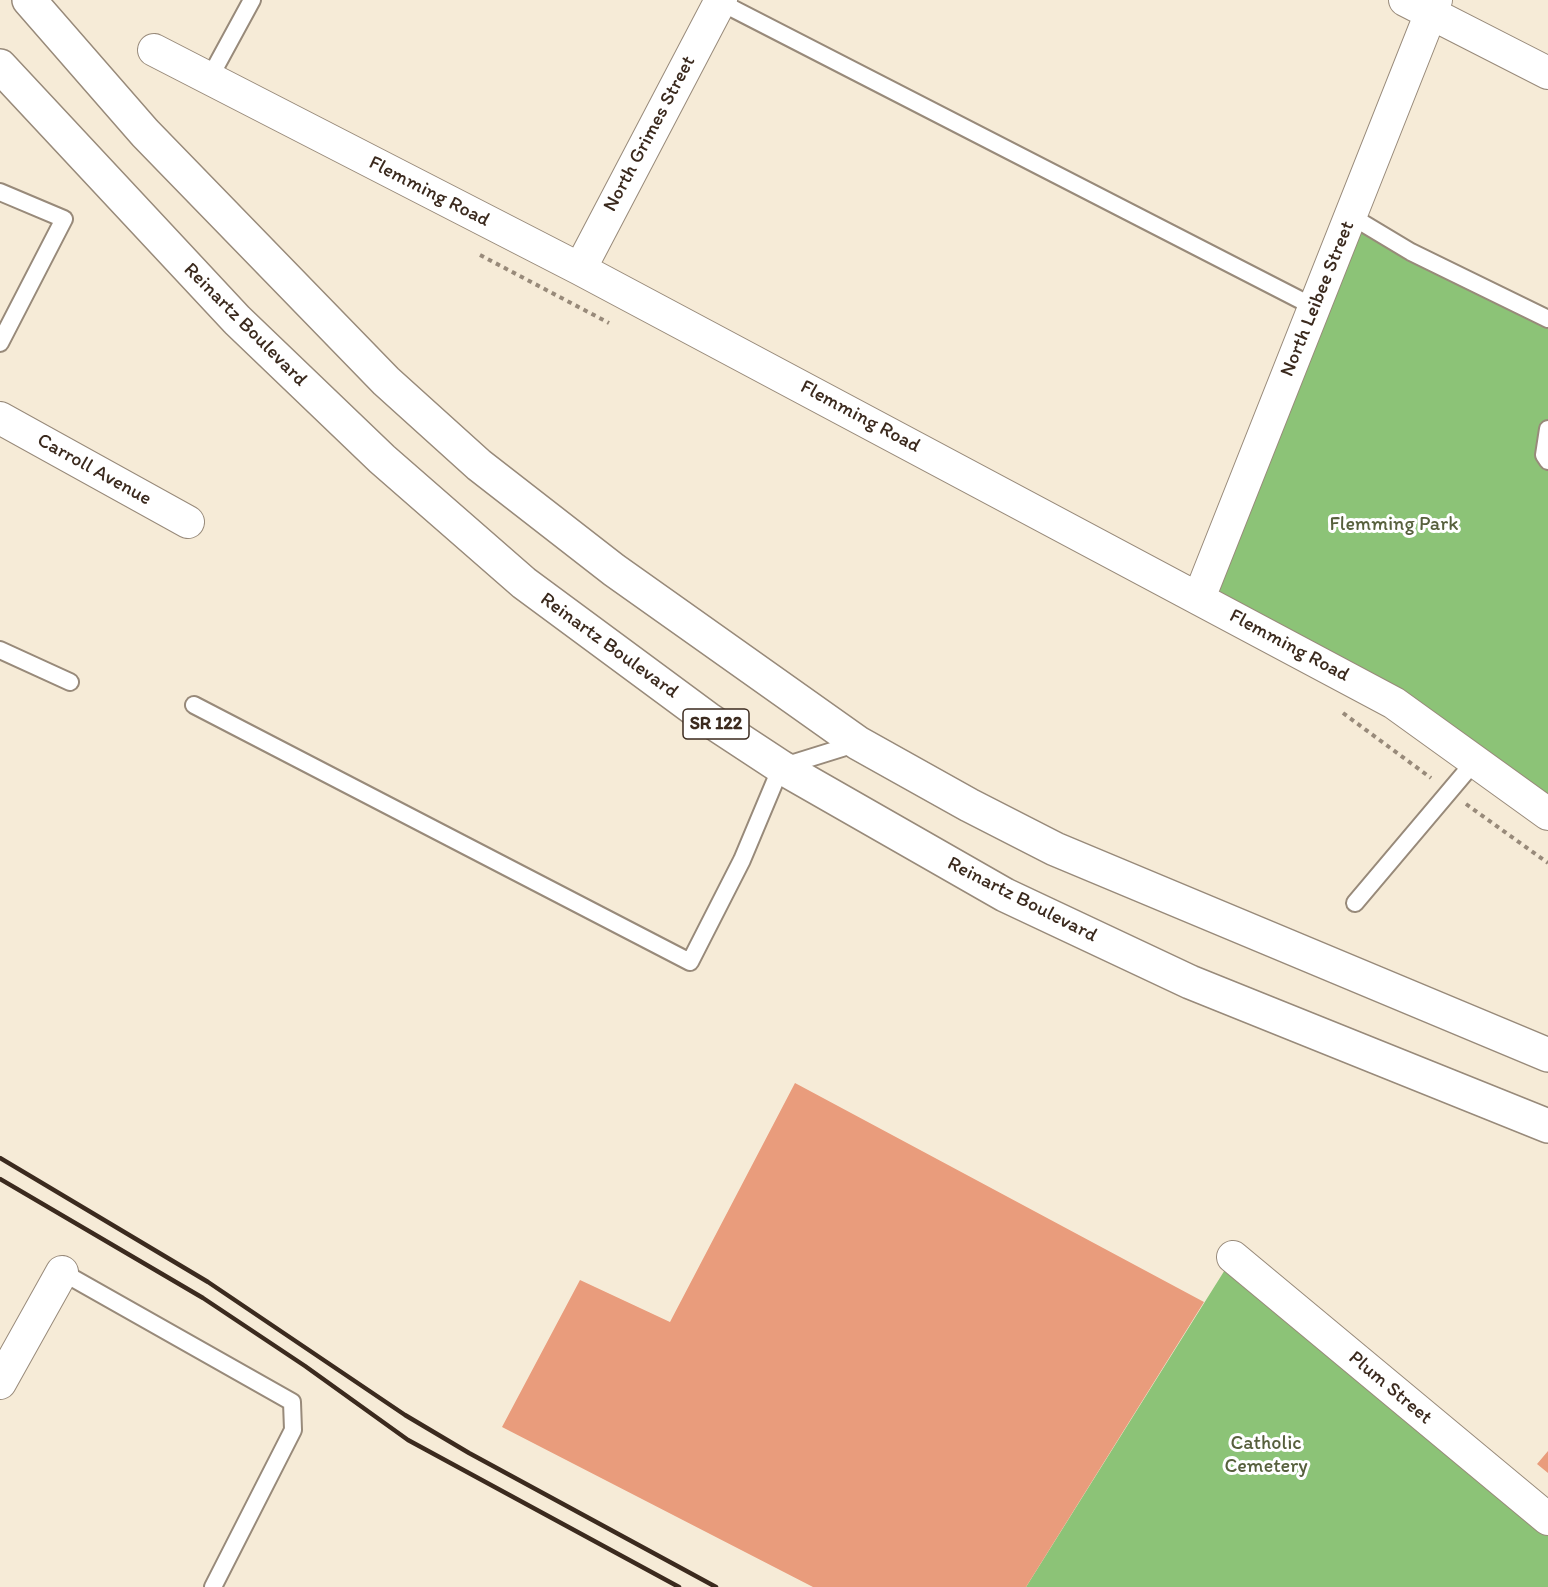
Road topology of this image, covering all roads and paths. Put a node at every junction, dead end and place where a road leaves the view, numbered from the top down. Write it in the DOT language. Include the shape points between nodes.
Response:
graph roads {
  1 [pos="29,0"];
  2 [pos="252,0"];
  3 [pos="719,1"];
  4 [pos="1424,5"];
  5 [pos="154,50"];
  6 [pos="0,66"];
  7 [pos="1548,73"];
  8 [pos="209,79"];
  9 [pos="0,99"];
  10 [pos="34,100"];
  11 [pos="0,192"];
  12 [pos="1351,216"];
  13 [pos="474,252"];
  14 [pos="580,269"];
  15 [pos="1314,308"];
  16 [pos="1548,319"];
  17 [pos="612,324"];
  18 [pos="0,343"];
  19 [pos="0,418"];
  20 [pos="1548,429"];
  21 [pos="1548,461"];
  22 [pos="188,522"];
  23 [pos="1199,597"];
  24 [pos="0,650"];
  25 [pos="70,682"];
  26 [pos="194,705"];
  27 [pos="1340,711"];
  28 [pos="858,743"];
  29 [pos="1475,761"];
  30 [pos="781,767"];
  31 [pos="1449,792"];
  32 [pos="1548,814"];
  33 [pos="1548,862"];
  34 [pos="1355,903"];
  35 [pos="1548,1055"];
  36 [pos="1548,1126"];
  37 [pos="1233,1257"];
  38 [pos="62,1272"];
  39 [pos="0,1383"];
  40 [pos="1548,1519"];
  41 [pos="213,1587"];
  1 -- 28 [label="main road" via="146,133 386,381 479,465 614,570"];
  2 -- 8 [label="lane"];
  3 -- 14 [label="street, North Grimes Street"];
  3 -- 15 [label="lane"];
  4 -- 7 [label="street"];
  4 -- 12 [label="street, North Leibee Street"];
  5 -- 8 [label="street, Flemming Road"];
  6 -- 10 [label="main road, Reinartz Boulevard / SR 122"];
  8 -- 14 [label="street, Flemming Road"];
  9 -- 10 [label="main road"];
  10 -- 30 [label="main road, Reinartz Boulevard / SR 122" via="237,320 458,528 596,639"];
  11 -- 18 [label="lane" via="64,219"];
  12 -- 15 [label="street, North Leibee Street"];
  12 -- 16 [label="lane" via="1411,252"];
  13 -- 17 [label="path"];
  14 -- 23 [label="street, Flemming Road"];
  15 -- 23 [label="street, North Leibee Street"];
  19 -- 22 [label="street, Carroll Avenue"];
  20 -- 21 [label="lane" via="1544,455"];
  23 -- 29 [label="street, Flemming Road" via="1394,703"];
  24 -- 25 [label="lane"];
  26 -- 30 [label="lane" via="690,962 742,860"];
  27 -- 31 [label="path"];
  28 -- 30 [label="lane"];
  28 -- 35 [label="main road" via="1055,849"];
  29 -- 31 [label="lane"];
  29 -- 32 [label="street, Flemming Road"];
  30 -- 36 [label="main road, Reinartz Boulevard / SR 122" via="1005,895 1190,982"];
  31 -- 33 [label="path"];
  31 -- 34 [label="lane"];
  37 -- 40 [label="street, Plum Street"];
  38 -- 39 [label="street"];
  38 -- 41 [label="lane" via="292,1402 293,1430"];
}
